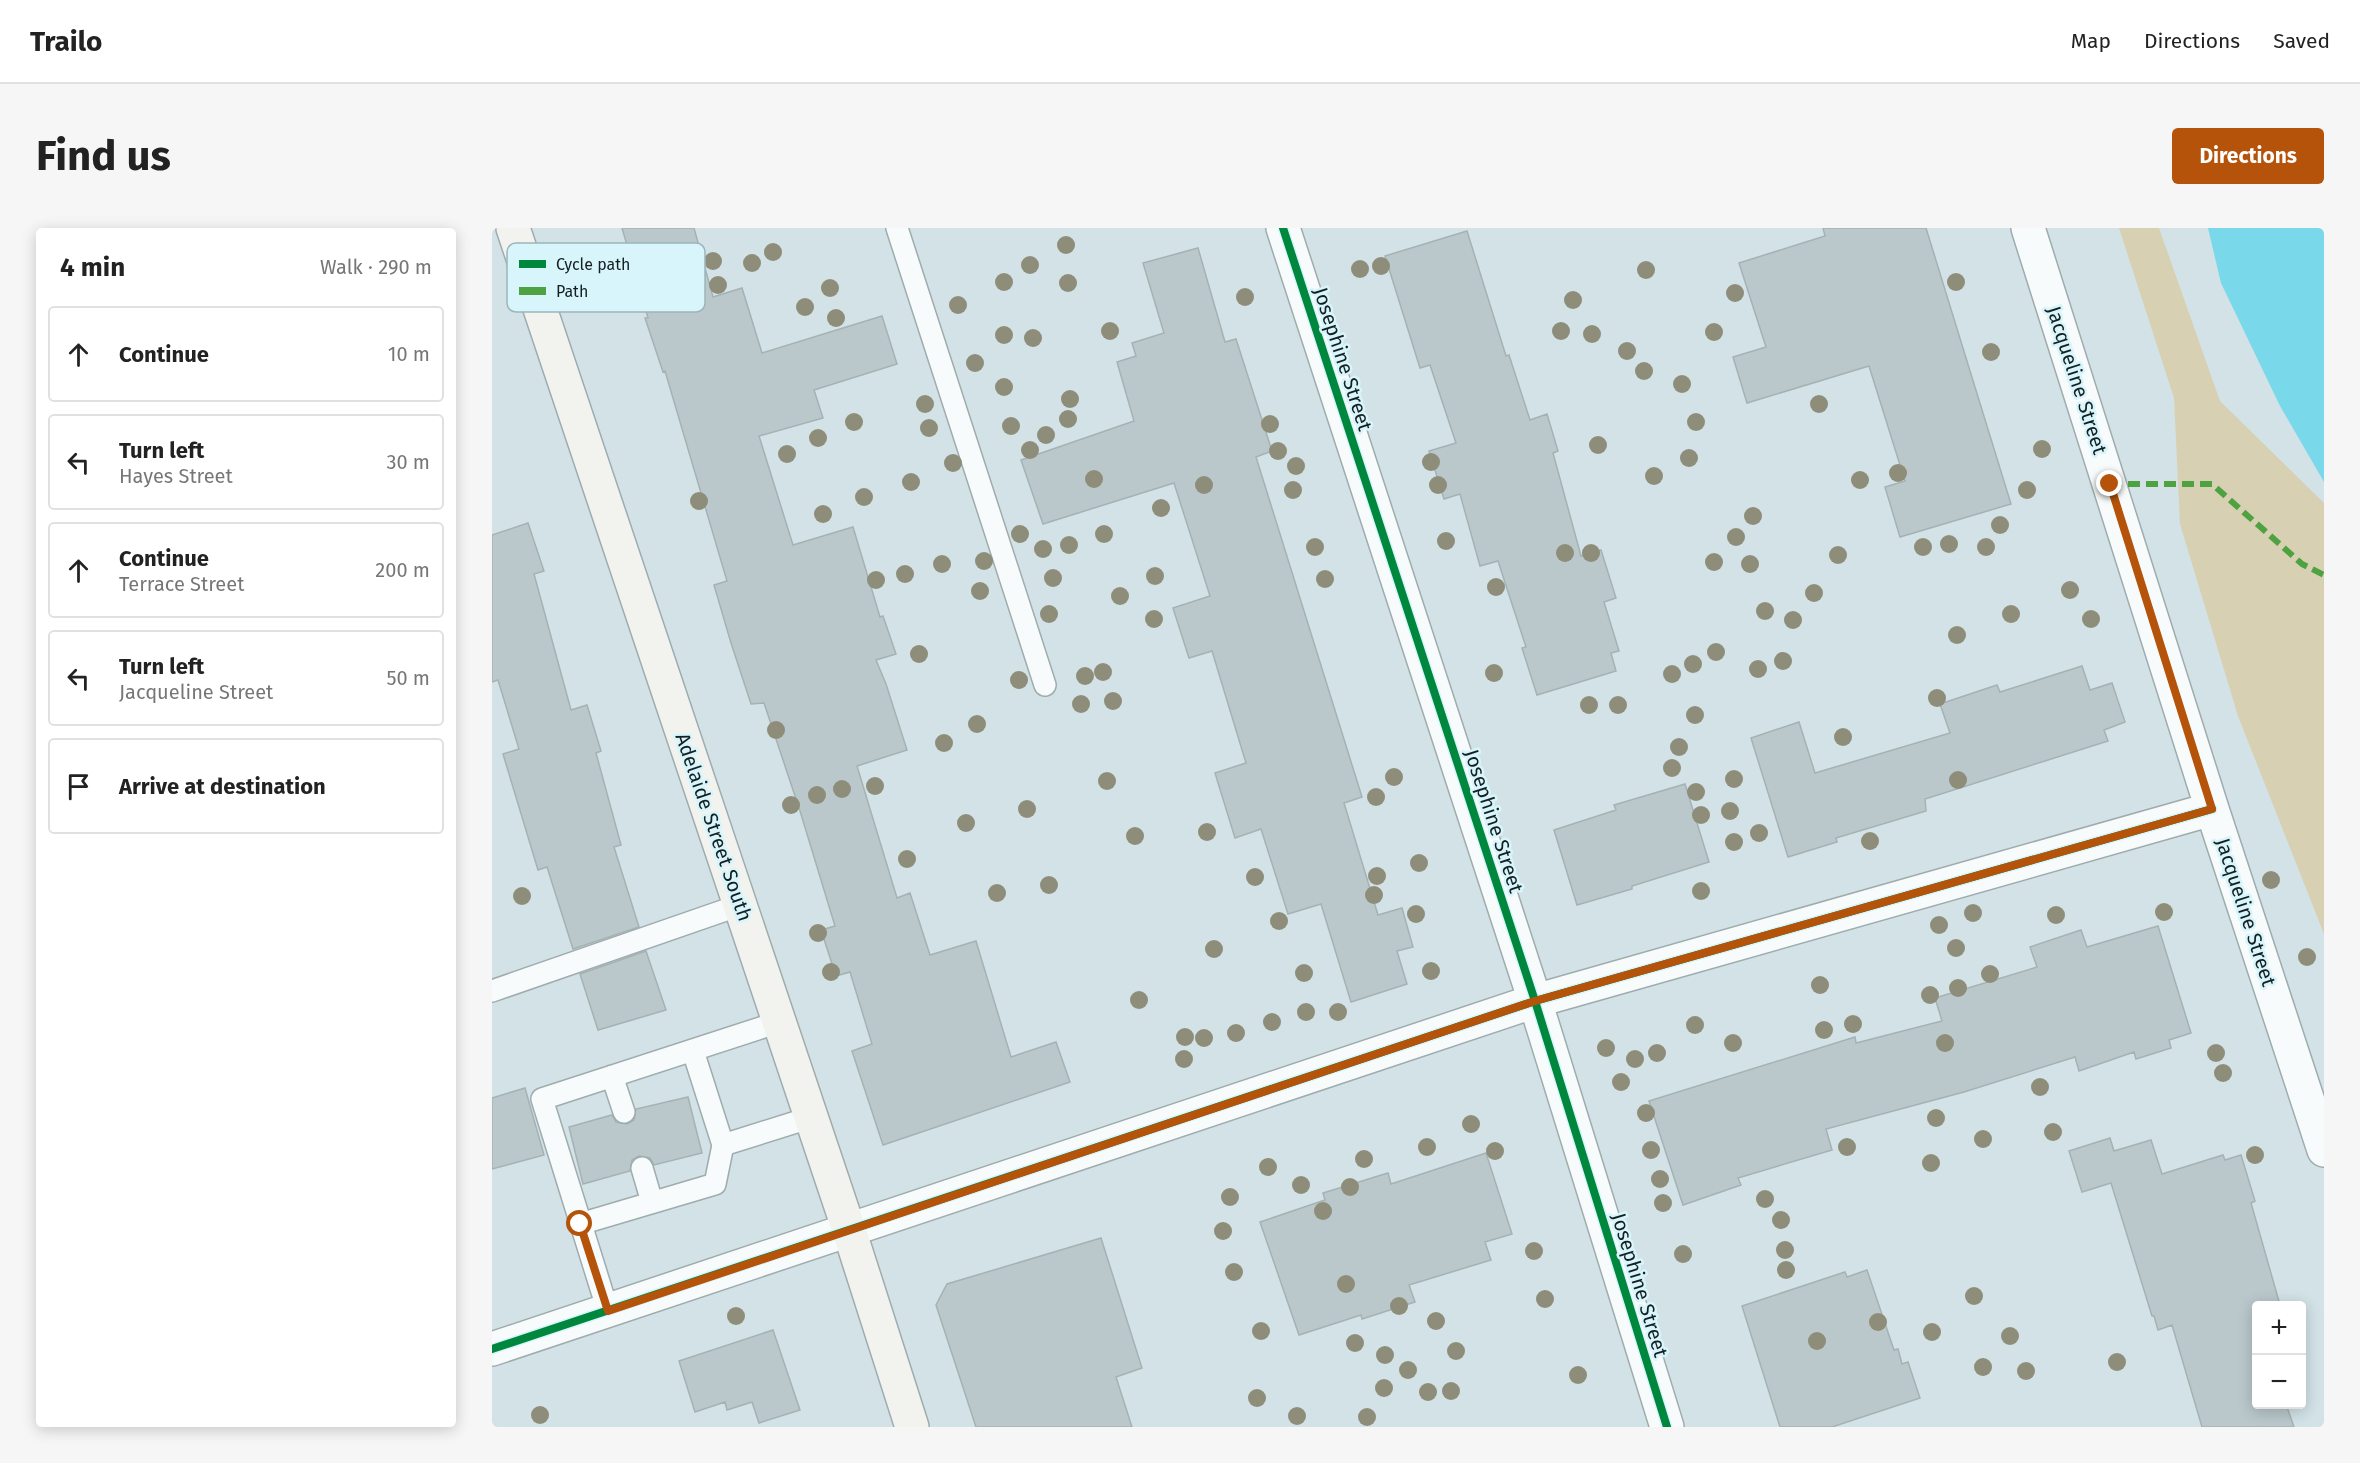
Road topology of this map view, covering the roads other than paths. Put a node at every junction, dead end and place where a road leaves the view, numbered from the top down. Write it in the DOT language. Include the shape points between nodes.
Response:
graph roads {
  1 [pos="513,228"];
  2 [pos="897,228"];
  3 [pos="1283,228"];
  4 [pos="2028,228"];
  5 [pos="518,243"];
  6 [pos="541,312"];
  7 [pos="1045,684"];
  8 [pos="2212,809"];
  9 [pos="740,905"];
  10 [pos="492,991"];
  11 [pos="1535,1001"];
  12 [pos="779,1022"];
  13 [pos="693,1051"];
  14 [pos="612,1076"];
  15 [pos="624,1112"];
  16 [pos="810,1118"];
  17 [pos="723,1145"];
  18 [pos="2324,1150"];
  19 [pos="642,1168"];
  20 [pos="652,1202"];
  21 [pos="580,1224"];
  22 [pos="849,1230"];
  23 [pos="608,1311"];
  24 [pos="492,1349"];
  25 [pos="912,1427"];
  26 [pos="1666,1427"];
  1 -- 5 [label="main road, Adelaide Street South"];
  2 -- 7 [label="lane"];
  3 -- 11 [label="street, Josephine Street"];
  4 -- 8 [label="street, Jacqueline Street"];
  6 -- 9 [label="main road, Adelaide Street South"];
  8 -- 11 [label="street"];
  8 -- 18 [label="street, Jacqueline Street"];
  9 -- 10 [label="lane"];
  9 -- 12 [label="main road, Adelaide Street South"];
  11 -- 22 [label="street"];
  11 -- 26 [label="street, Josephine Street"];
  12 -- 13 [label="lane"];
  12 -- 16 [label="main road, Adelaide Street South"];
  13 -- 14 [label="lane"];
  13 -- 17 [label="lane"];
  14 -- 15 [label="lane"];
  14 -- 21 [label="lane" via="542,1099"];
  16 -- 17 [label="lane"];
  16 -- 22 [label="main road, Adelaide Street South"];
  17 -- 20 [label="lane" via="715,1184"];
  19 -- 20 [label="lane"];
  20 -- 21 [label="lane"];
  21 -- 23 [label="lane"];
  22 -- 23 [label="street"];
  22 -- 25 [label="main road, Adelaide Street South"];
  23 -- 24 [label="street"];
}
